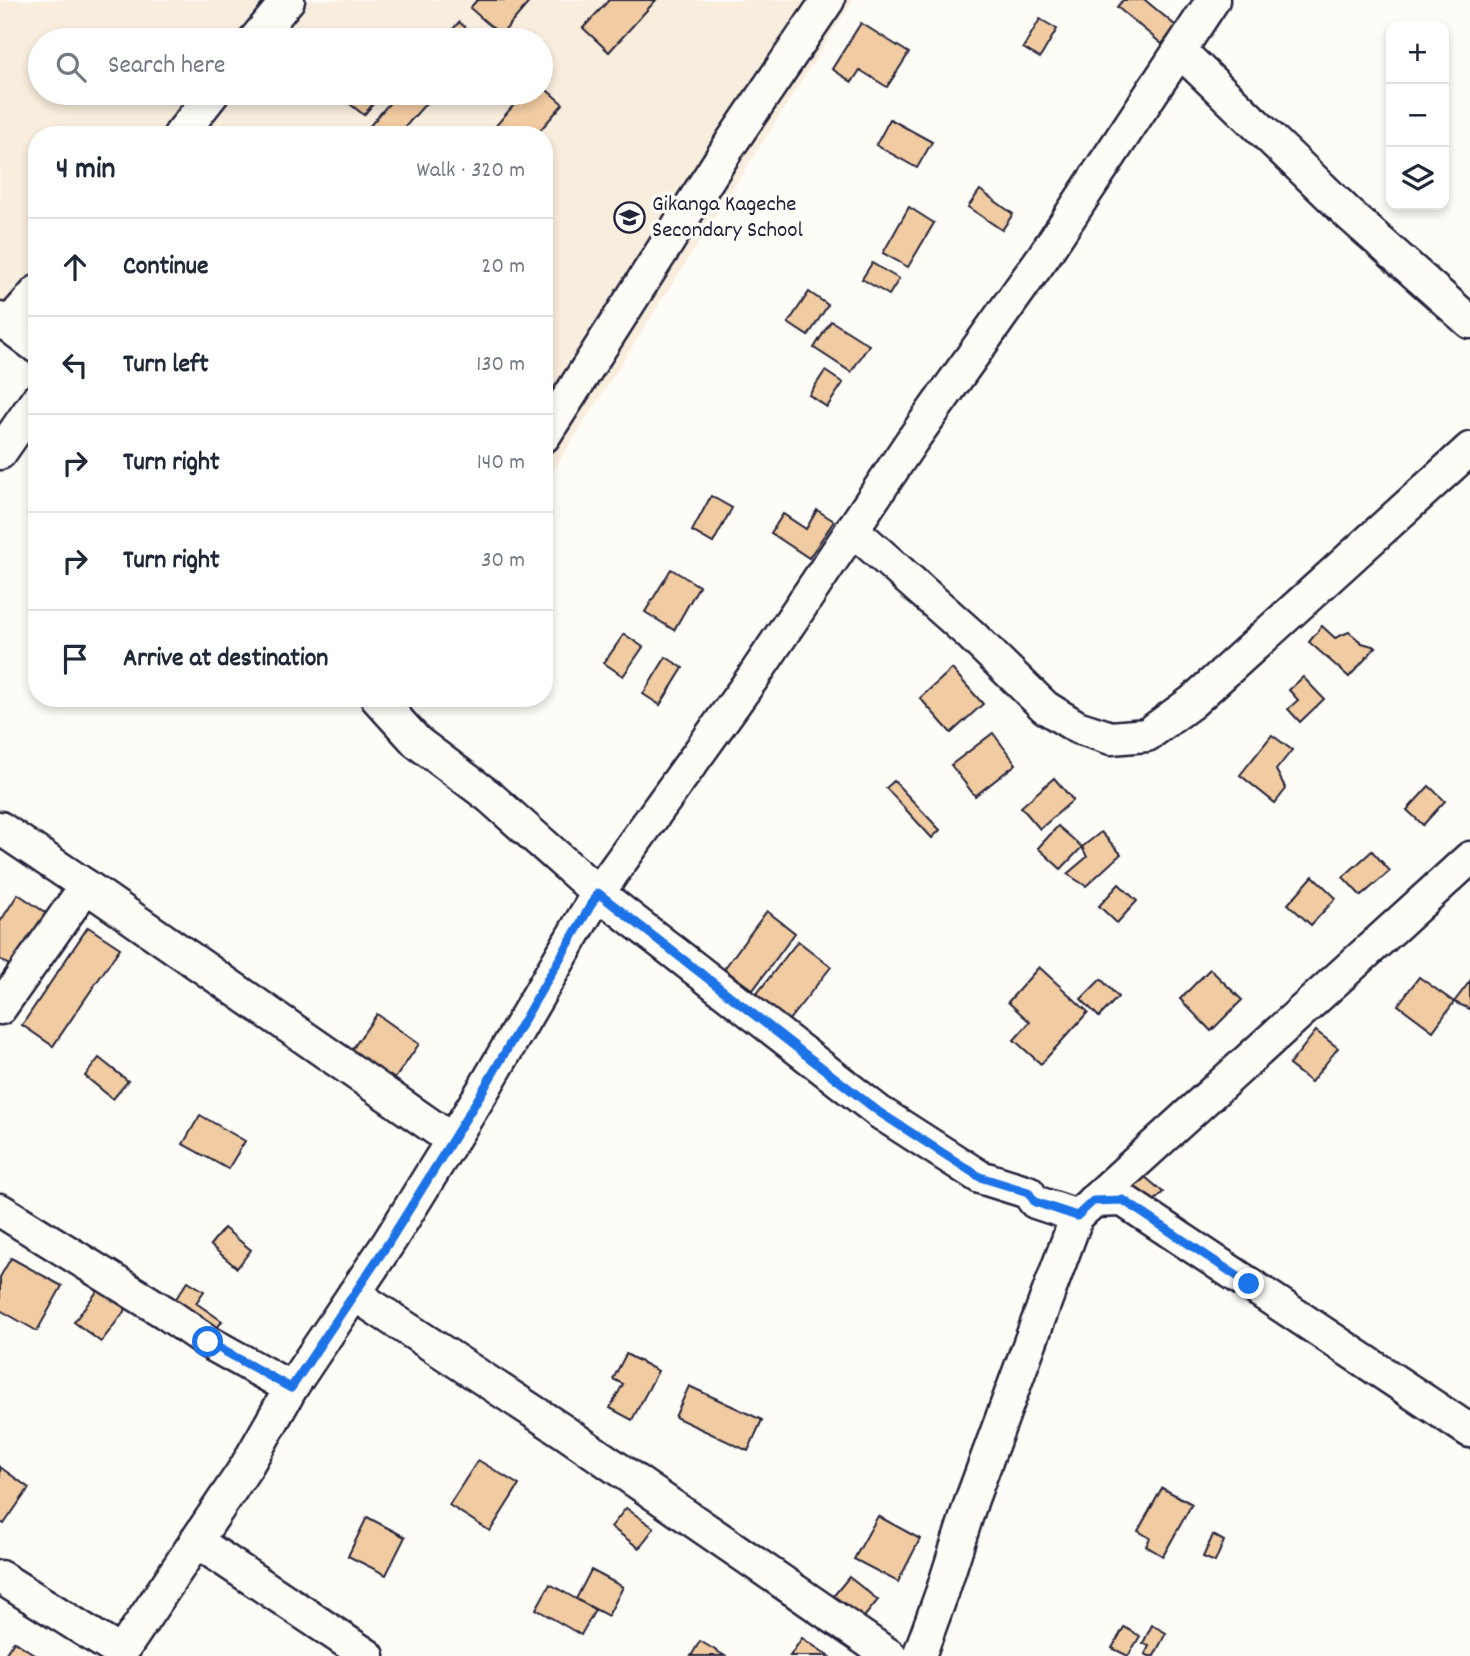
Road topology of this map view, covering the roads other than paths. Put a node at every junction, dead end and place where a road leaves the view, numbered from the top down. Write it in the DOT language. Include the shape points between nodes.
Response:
graph roads {
  1 [pos="288,0"];
  2 [pos="828,0"];
  3 [pos="1213,0"];
  4 [pos="265,28"];
  5 [pos="1180,51"];
  6 [pos="204,105"];
  7 [pos="187,126"];
  8 [pos="28,300"];
  9 [pos="4,322"];
  10 [pos="1470,322"];
  11 [pos="28,340"];
  12 [pos="28,413"];
  13 [pos="553,422"];
  14 [pos="1470,449"];
  15 [pos="0,453"];
  16 [pos="852,529"];
  17 [pos="385,707"];
  18 [pos="0,828"];
  19 [pos="1470,858"];
  20 [pos="86,887"];
  21 [pos="598,893"];
  22 [pos="0,1007"];
  23 [pos="452,1140"];
  24 [pos="1085,1209"];
  25 [pos="0,1210"];
  26 [pos="354,1294"];
  27 [pos="291,1388"];
  28 [pos="1470,1431"];
  29 [pos="197,1541"];
  30 [pos="0,1577"];
  31 [pos="120,1654"];
  32 [pos="368,1656"];
  33 [pos="890,1656"];
  34 [pos="919,1656"];
  1 -- 4 [label="street"];
  2 -- 13 [label="street"];
  3 -- 5 [label="street"];
  5 -- 10 [label="street" via="1350,215"];
  5 -- 16 [label="street" via="1043,257"];
  6 -- 7 [label="street"];
  8 -- 9 [label="street"];
  9 -- 11 [label="street"];
  12 -- 15 [label="street"];
  14 -- 16 [label="street" via="1192,702 1147,735 1111,738 1077,727 1045,706"];
  16 -- 21 [label="street" via="754,676"];
  17 -- 21 [label="street" via="416,742 490,797"];
  18 -- 20 [label="street"];
  19 -- 24 [label="street"];
  20 -- 22 [label="street"];
  20 -- 23 [label="street"];
  21 -- 23 [label="street"];
  21 -- 24 [label="street" via="879,1112 980,1177 1028,1192 1035,1202"];
  23 -- 26 [label="street"];
  24 -- 28 [label="street" via="1123,1200"];
  24 -- 34 [label="street" via="972,1499"];
  25 -- 27 [label="street" via="208,1342"];
  26 -- 27 [label="street"];
  26 -- 33 [label="street"];
  27 -- 29 [label="street"];
  29 -- 31 [label="street"];
  29 -- 32 [label="street"];
  30 -- 31 [label="street"];
}
